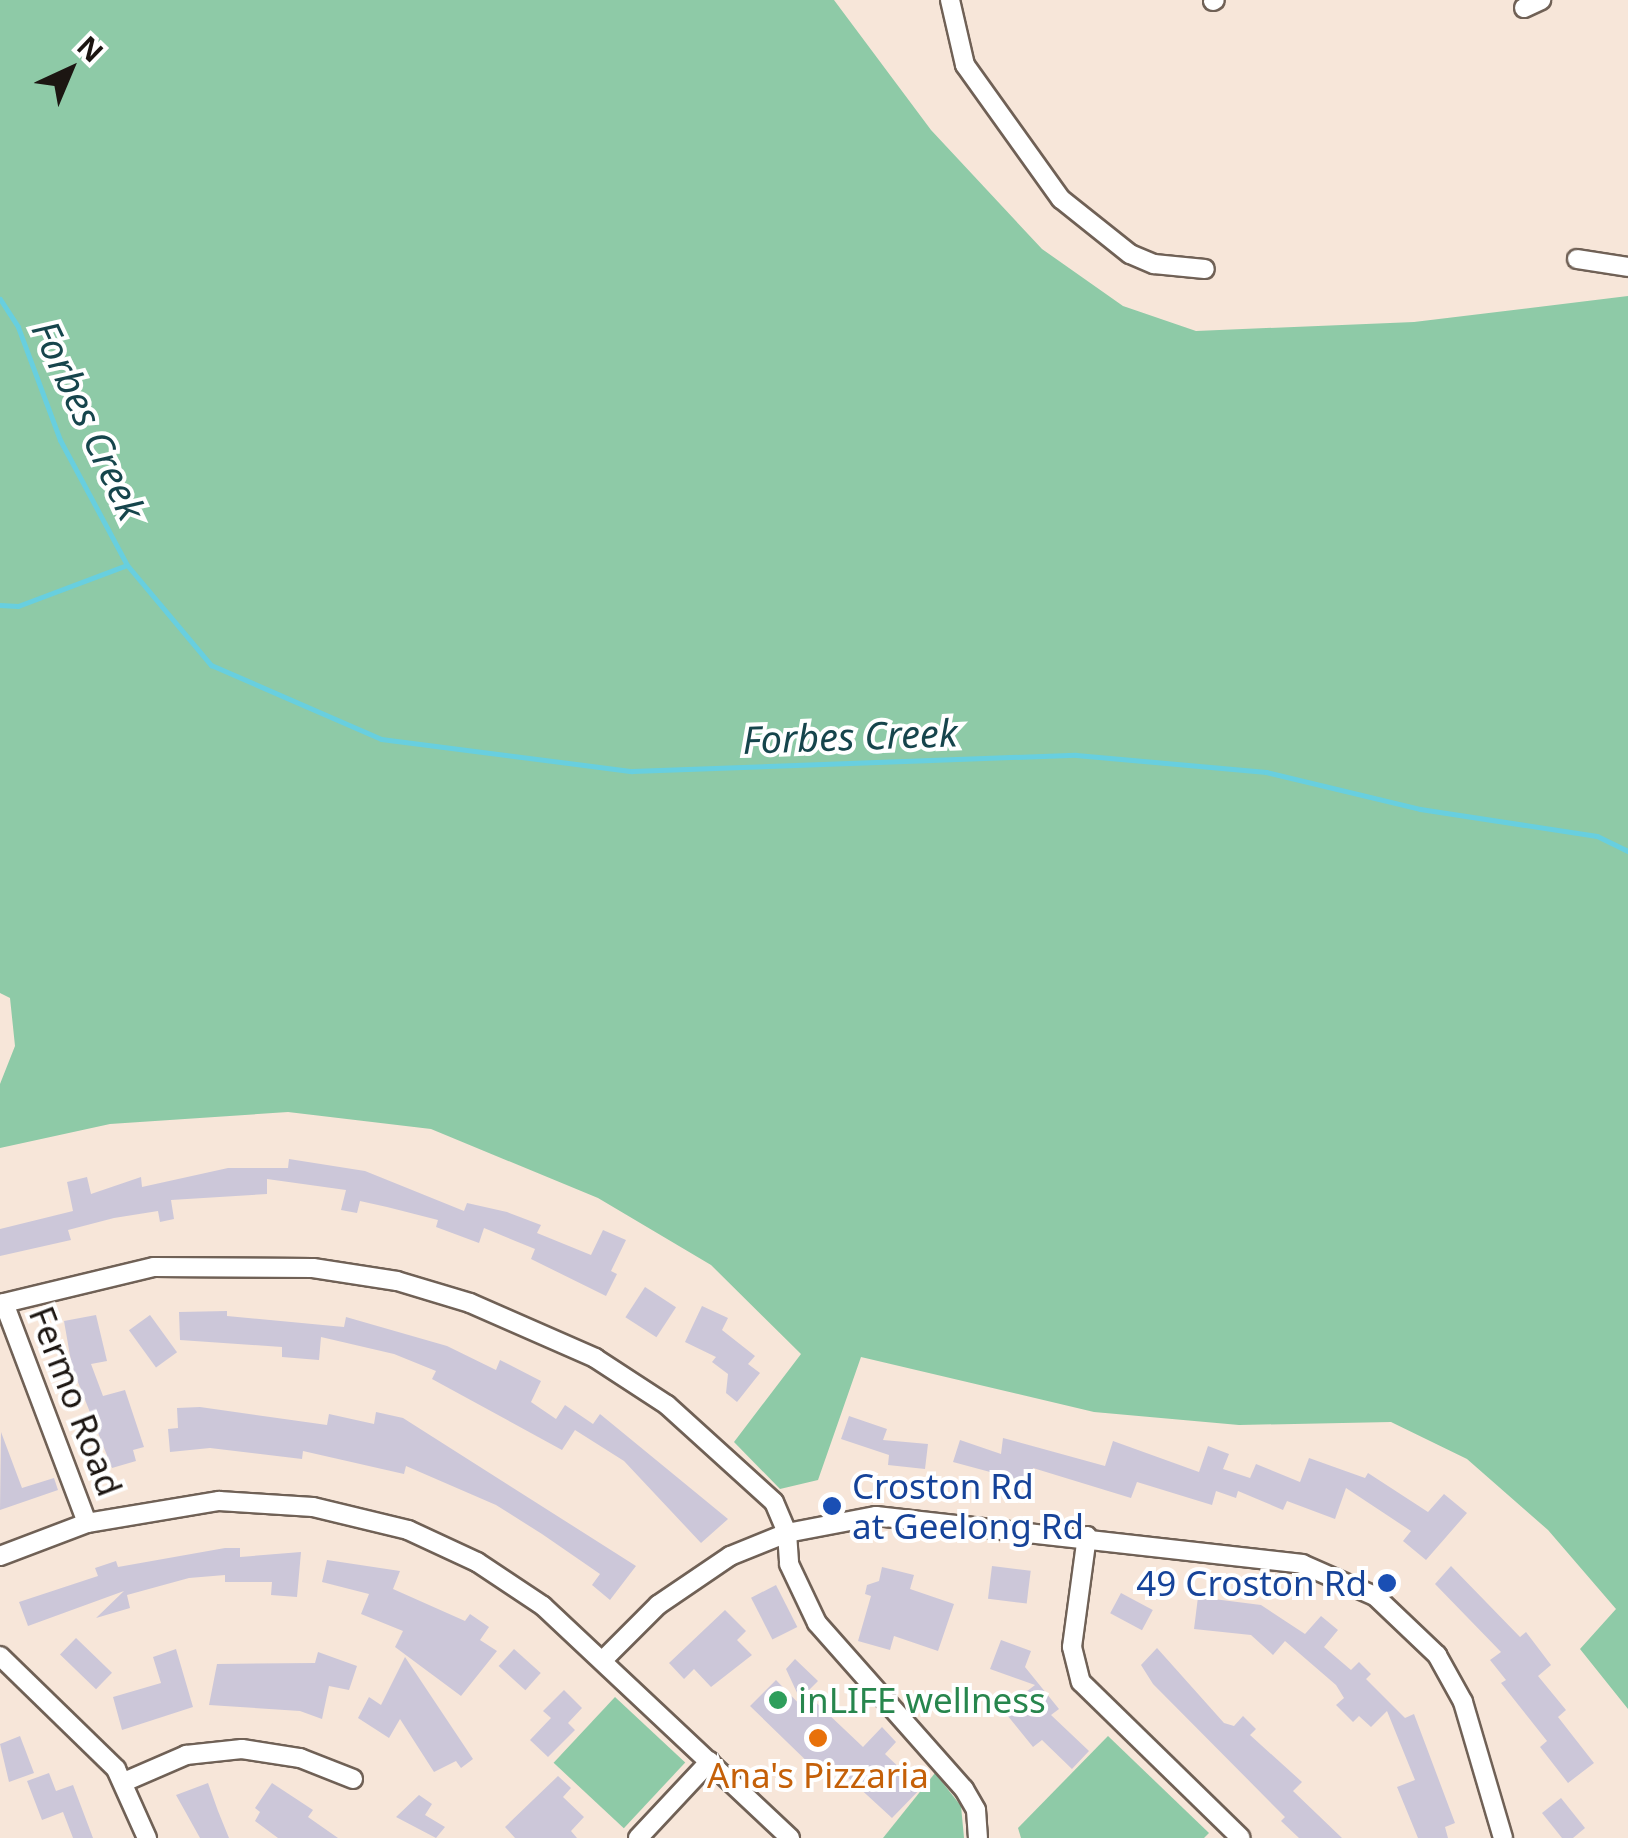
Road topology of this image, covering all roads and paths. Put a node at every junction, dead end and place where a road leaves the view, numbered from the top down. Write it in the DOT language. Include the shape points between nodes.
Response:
graph roads {
  1 [pos="950,0"];
  2 [pos="1578,259"];
  3 [pos="1628,267"];
  4 [pos="1206,269"];
  5 [pos="2,1303"];
  6 [pos="87,1524"];
  7 [pos="787,1533"];
  8 [pos="1087,1536"];
  9 [pos="0,1556"];
  10 [pos="0,1656"];
  11 [pos="603,1660"];
  12 [pos="710,1762"];
  13 [pos="353,1779"];
  14 [pos="124,1782"];
  15 [pos="147,1838"];
  16 [pos="638,1838"];
  17 [pos="790,1838"];
  18 [pos="978,1838"];
  19 [pos="1240,1838"];
  20 [pos="1503,1838"];
  1 -- 4 [label="street" via="966,65 1060,200 1130,254 1154,264"];
  2 -- 3 [label="street"];
  5 -- 6 [label="street, Fermo Road"];
  5 -- 7 [label="street" via="115,1273 213,1265 313,1268 434,1291 556,1338 667,1405 759,1485"];
  6 -- 9 [label="street"];
  6 -- 11 [label="street" via="219,1502 358,1516 408,1530 488,1568"];
  7 -- 8 [label="street" via="902,1516"];
  7 -- 11 [label="street" via="691,1581"];
  7 -- 18 [label="street" via="789,1564 817,1623 964,1789 976,1810"];
  8 -- 19 [label="street" via="1072,1647 1081,1682"];
  8 -- 20 [label="street" via="1302,1564 1386,1604 1452,1679"];
  10 -- 14 [label="street"];
  11 -- 12 [label="street"];
  12 -- 16 [label="street"];
  12 -- 17 [label="street"];
  13 -- 14 [label="street" via="300,1758 242,1749 186,1755"];
  14 -- 15 [label="street"];
}
